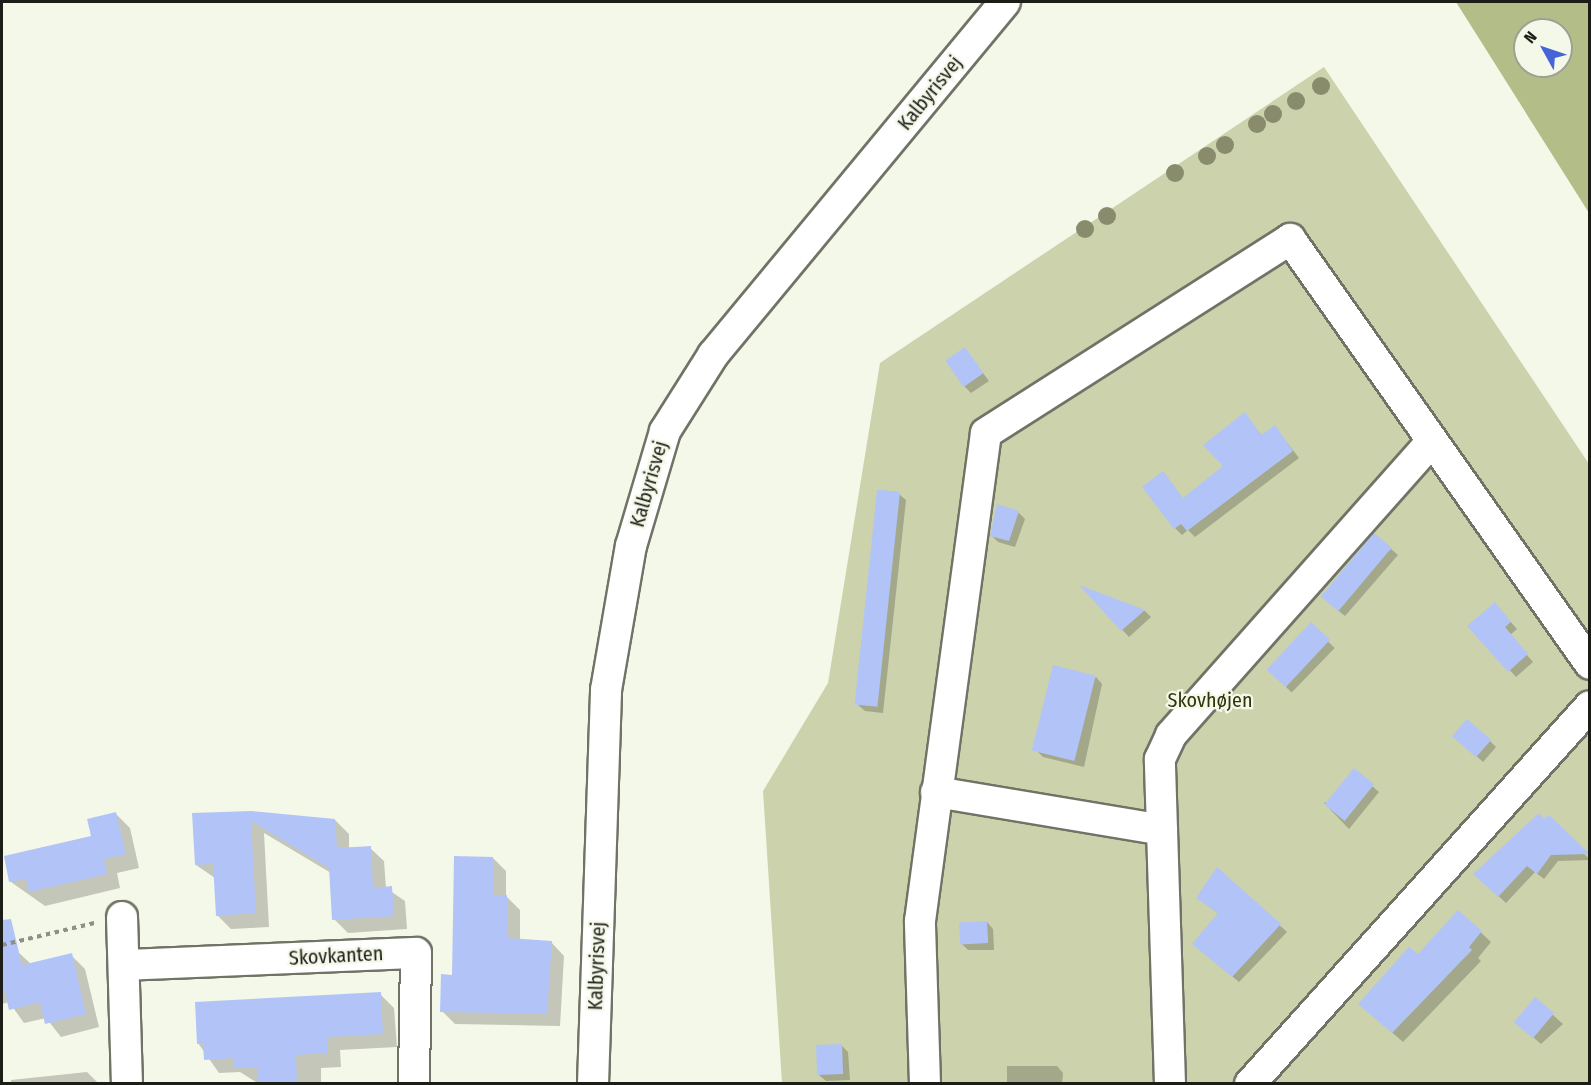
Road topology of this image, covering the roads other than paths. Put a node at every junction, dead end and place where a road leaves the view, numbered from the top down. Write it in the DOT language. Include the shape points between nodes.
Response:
graph roads {
  1 [pos="1005,2"];
  2 [pos="1431,442"];
  3 [pos="1590,664"];
  4 [pos="1590,706"];
  5 [pos="936,792"];
  6 [pos="1162,830"];
  7 [pos="122,917"];
  8 [pos="125,965"];
  9 [pos="127,1083"];
  10 [pos="414,1083"];
  11 [pos="593,1083"];
  12 [pos="925,1083"];
  13 [pos="1170,1083"];
  14 [pos="1250,1083"];
  1 -- 11 [label="street, Kalbyrisvej" via="713,355 664,431 631,546 606,690"];
  2 -- 3 [label="street"];
  2 -- 5 [label="street" via="1290,239 986,434"];
  2 -- 6 [label="street" via="1171,735 1160,759"];
  4 -- 14 [label="street"];
  5 -- 6 [label="street"];
  5 -- 12 [label="street" via="920,921"];
  6 -- 13 [label="street"];
  7 -- 8 [label="street"];
  8 -- 9 [label="street"];
  8 -- 10 [label="street, Skovkanten" via="416,953"];
}
